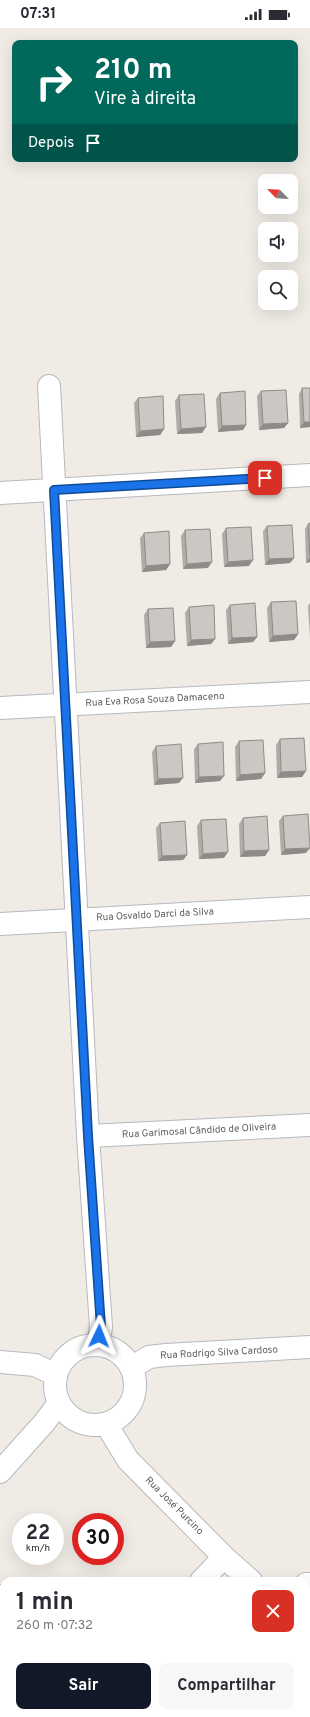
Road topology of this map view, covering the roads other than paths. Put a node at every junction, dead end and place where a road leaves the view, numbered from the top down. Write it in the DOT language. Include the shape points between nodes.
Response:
graph roads {
  1 [pos="49,386"];
  2 [pos="310,476"];
  3 [pos="54,490"];
  4 [pos="0,493"];
  5 [pos="310,692"];
  6 [pos="65,705"];
  7 [pos="0,708"];
  8 [pos="310,907"];
  9 [pos="76,920"];
  10 [pos="0,924"];
  11 [pos="310,1125"];
  12 [pos="88,1136"];
  13 [pos="98,1345"];
  14 [pos="310,1347"];
  15 [pos="0,1362"];
  16 [pos="131,1368"];
  17 [pos="56,1376"];
  18 [pos="59,1403"];
  19 [pos="106,1424"];
  20 [pos="0,1472"];
  21 [pos="224,1557"];
  22 [pos="205,1577"];
  23 [pos="246,1577"];
  1 -- 3 [label="street"];
  2 -- 3 [label="street"];
  3 -- 4 [label="street"];
  3 -- 6 [label="street"];
  5 -- 6 [label="street, Rua Eva Rosa Souza Damaceno"];
  6 -- 7 [label="street, Rua Eva Rosa Souza Damaceno"];
  6 -- 9 [label="street"];
  8 -- 9 [label="street, Rua Osvaldo Darci da Silva"];
  9 -- 10 [label="street, Rua Osvaldo Darci da Silva"];
  9 -- 12 [label="street"];
  11 -- 12 [label="street, Rua Garimosal Cândido de Oliveira"];
  12 -- 13 [label="street" via="101,1327"];
  13 -- 16 [label="street" via="112,1348 123,1356"];
  13 -- 17 [label="street" via="84,1346 71,1352"];
  14 -- 16 [label="street, Rua Rodrigo Silva Cardoso" via="166,1355 149,1357"];
  15 -- 17 [label="street" via="35,1365"];
  16 -- 19 [label="street" via="135,1381 134,1395 128,1408 118,1418"];
  17 -- 18 [label="street" via="55,1389"];
  18 -- 19 [label="street" via="67,1414 78,1422 92,1426"];
  18 -- 20 [label="street"];
  19 -- 21 [label="street, Rua José Purcino" via="128,1460"];
  21 -- 22 [label="street"];
  21 -- 23 [label="street, Rua José Purcino"];
}
